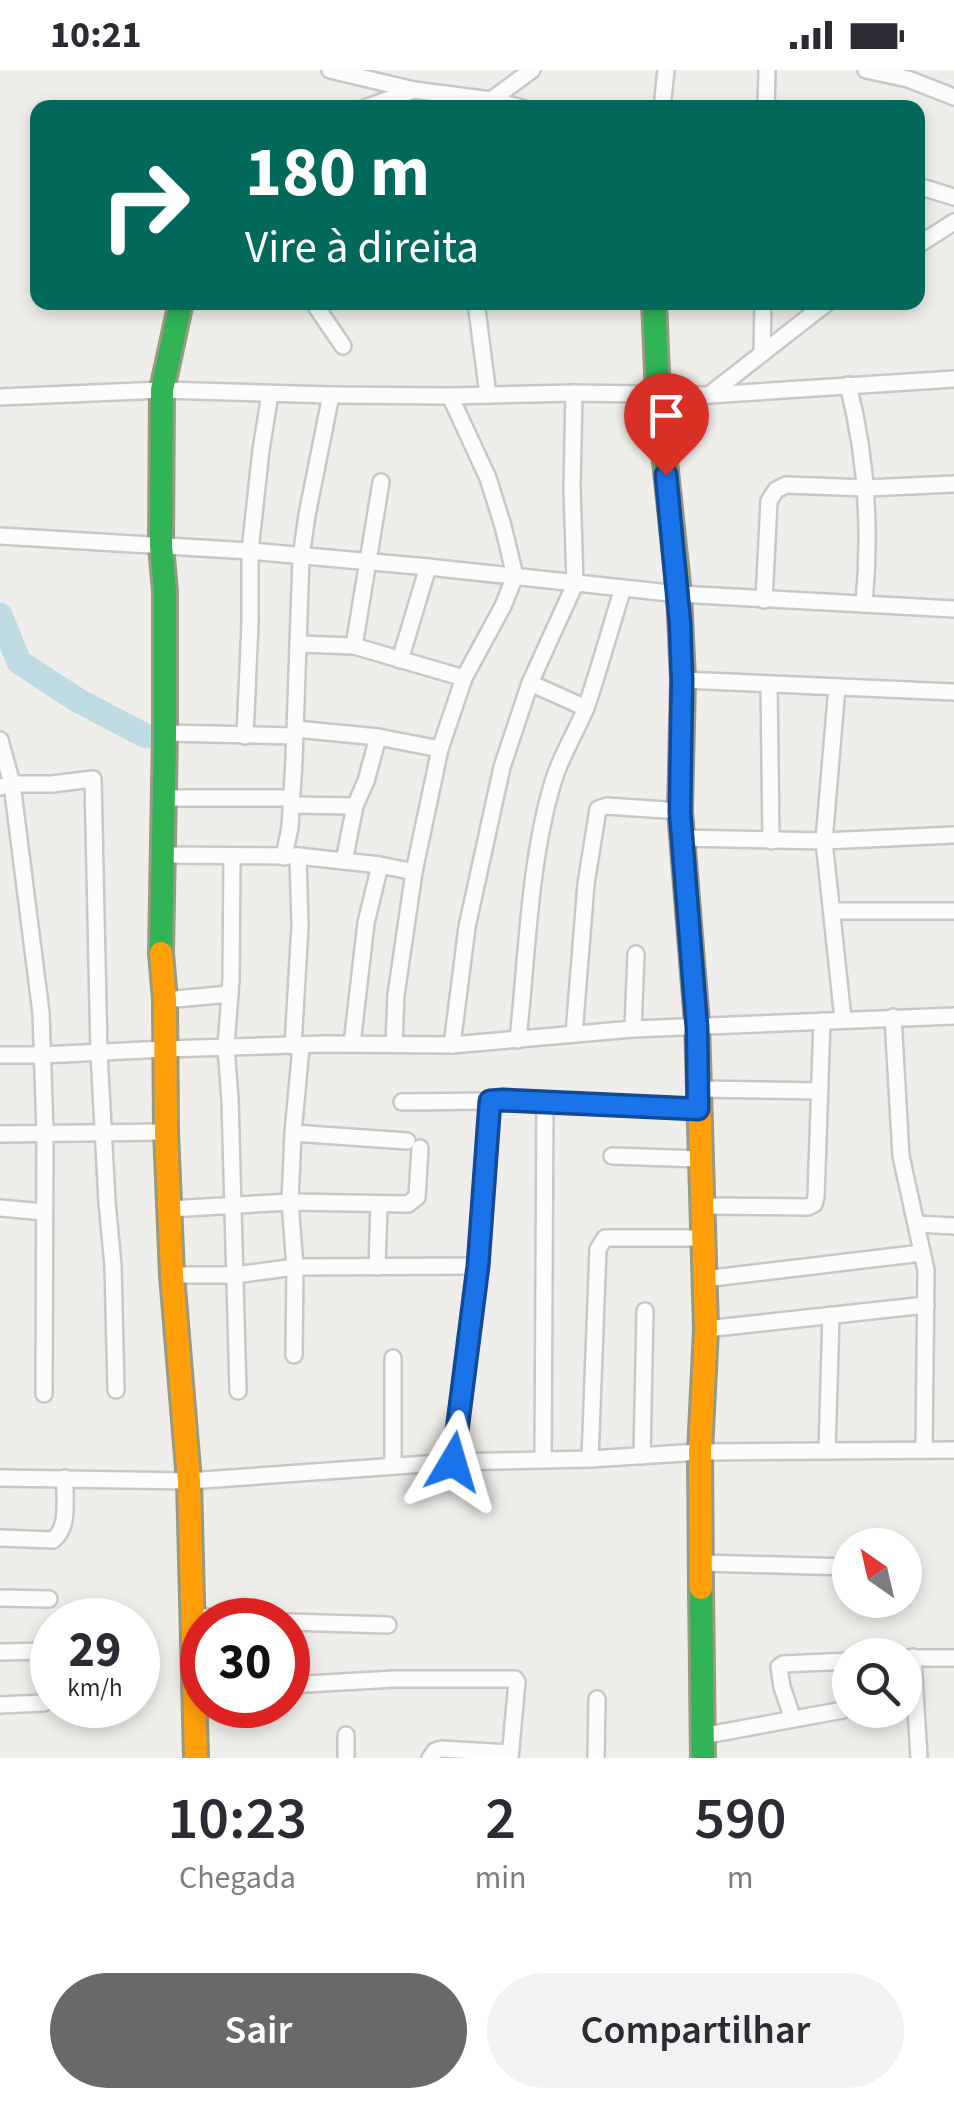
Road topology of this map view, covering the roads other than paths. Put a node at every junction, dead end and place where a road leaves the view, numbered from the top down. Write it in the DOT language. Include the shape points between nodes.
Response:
graph roads {
  1 [pos="330,70"];
  2 [pos="532,70"];
  3 [pos="666,70"];
  4 [pos="767,70"];
  5 [pos="866,70"];
  6 [pos="392,77"];
  7 [pos="414,90"];
  8 [pos="954,97"];
  9 [pos="387,100"];
  10 [pos="439,100"];
  11 [pos="492,100"];
  12 [pos="663,100"];
  13 [pos="766,100"];
  14 [pos="954,179"];
  15 [pos="925,188"];
  16 [pos="952,196"];
  17 [pos="954,222"];
  18 [pos="925,241"];
  19 [pos="179,310"];
  20 [pos="318,310"];
  21 [pos="477,310"];
  22 [pos="654,310"];
  23 [pos="763,310"];
  24 [pos="817,310"];
  25 [pos="343,346"];
  26 [pos="762,352"];
  27 [pos="954,379"];
  28 [pos="848,385"];
  29 [pos="162,390"];
  30 [pos="574,393"];
  31 [pos="270,394"];
  32 [pos="331,395"];
  33 [pos="488,395"];
  34 [pos="658,395"];
  35 [pos="710,395"];
  36 [pos="450,396"];
  37 [pos="0,397"];
  38 [pos="380,482"];
  39 [pos="954,484"];
  40 [pos="867,488"];
  41 [pos="0,536"];
  42 [pos="161,545"];
  43 [pos="250,551"];
  44 [pos="302,556"];
  45 [pos="369,562"];
  46 [pos="428,567"];
  47 [pos="514,576"];
  48 [pos="576,584"];
  49 [pos="623,588"];
  50 [pos="678,594"];
  51 [pos="764,600"];
  52 [pos="864,604"];
  53 [pos="954,610"];
  54 [pos="300,644"];
  55 [pos="354,646"];
  56 [pos="400,660"];
  57 [pos="464,678"];
  58 [pos="682,680"];
  59 [pos="530,683"];
  60 [pos="769,684"];
  61 [pos="837,688"];
  62 [pos="954,692"];
  63 [pos="586,708"];
  64 [pos="296,733"];
  65 [pos="165,734"];
  66 [pos="244,736"];
  67 [pos="378,738"];
  68 [pos="0,740"];
  69 [pos="440,749"];
  70 [pos="6,785"];
  71 [pos="163,798"];
  72 [pos="291,801"];
  73 [pos="355,806"];
  74 [pos="680,812"];
  75 [pos="954,836"];
  76 [pos="682,838"];
  77 [pos="771,840"];
  78 [pos="824,841"];
  79 [pos="163,856"];
  80 [pos="232,857"];
  81 [pos="291,857"];
  82 [pos="344,861"];
  83 [pos="380,865"];
  84 [pos="414,872"];
  85 [pos="832,911"];
  86 [pos="954,911"];
  87 [pos="636,954"];
  88 [pos="230,994"];
  89 [pos="165,1000"];
  90 [pos="954,1016"];
  91 [pos="893,1017"];
  92 [pos="842,1019"];
  93 [pos="822,1020"];
  94 [pos="697,1028"];
  95 [pos="633,1029"];
  96 [pos="574,1034"];
  97 [pos="518,1040"];
  98 [pos="352,1044"];
  99 [pos="394,1044"];
  100 [pos="452,1045"];
  101 [pos="297,1046"];
  102 [pos="226,1047"];
  103 [pos="165,1049"];
  104 [pos="99,1052"];
  105 [pos="0,1055"];
  106 [pos="42,1055"];
  107 [pos="820,1091"];
  108 [pos="698,1099"];
  109 [pos="490,1101"];
  110 [pos="402,1102"];
  111 [pos="544,1102"];
  112 [pos="166,1132"];
  113 [pos="0,1134"];
  114 [pos="45,1134"];
  115 [pos="104,1134"];
  116 [pos="292,1134"];
  117 [pos="612,1156"];
  118 [pos="700,1159"];
  119 [pos="290,1202"];
  120 [pos="378,1204"];
  121 [pos="703,1206"];
  122 [pos="232,1207"];
  123 [pos="0,1208"];
  124 [pos="170,1209"];
  125 [pos="44,1212"];
  126 [pos="917,1224"];
  127 [pos="954,1226"];
  128 [pos="702,1238"];
  129 [pos="922,1253"];
  130 [pos="478,1266"];
  131 [pos="295,1267"];
  132 [pos="377,1267"];
  133 [pos="235,1274"];
  134 [pos="172,1275"];
  135 [pos="704,1279"];
  136 [pos="926,1305"];
  137 [pos="645,1311"];
  138 [pos="831,1315"];
  139 [pos="706,1329"];
  140 [pos="294,1355"];
  141 [pos="392,1358"];
  142 [pos="116,1390"];
  143 [pos="238,1390"];
  144 [pos="44,1394"];
  145 [pos="924,1450"];
  146 [pos="954,1450"];
  147 [pos="827,1451"];
  148 [pos="700,1452"];
  149 [pos="642,1456"];
  150 [pos="590,1459"];
  151 [pos="543,1460"];
  152 [pos="453,1462"];
  153 [pos="393,1466"];
  154 [pos="0,1478"];
  155 [pos="65,1478"];
  156 [pos="189,1480"];
  157 [pos="0,1538"];
  158 [pos="702,1563"];
  159 [pos="832,1567"];
  160 [pos="0,1598"];
  161 [pos="192,1598"];
  162 [pos="30,1599"];
  163 [pos="310,1623"];
  164 [pos="388,1625"];
  165 [pos="30,1651"];
  166 [pos="0,1652"];
  167 [pos="922,1658"];
  168 [pos="954,1658"];
  169 [pos="832,1661"];
  170 [pos="310,1683"];
  171 [pos="598,1698"];
  172 [pos="30,1704"];
  173 [pos="0,1705"];
  174 [pos="832,1712"];
  175 [pos="792,1719"];
  176 [pos="197,1728"];
  177 [pos="916,1728"];
  178 [pos="346,1734"];
  179 [pos="703,1747"];
  180 [pos="510,1756"];
  181 [pos="196,1758"];
  182 [pos="346,1758"];
  183 [pos="430,1758"];
  184 [pos="596,1758"];
  185 [pos="919,1758"];
  1 -- 6 [label="street"];
  2 -- 11 [label="street"];
  3 -- 12 [label="street"];
  4 -- 13 [label="street"];
  5 -- 8 [label="street"];
  6 -- 7 [label="street"];
  7 -- 9 [label="street"];
  7 -- 10 [label="street"];
  14 -- 16 [label="street"];
  15 -- 16 [label="street"];
  17 -- 18 [label="street"];
  19 -- 29 [label="street"];
  20 -- 25 [label="street"];
  21 -- 33 [label="street"];
  22 -- 34 [label="street"];
  23 -- 26 [label="street"];
  24 -- 26 [label="street"];
  26 -- 35 [label="street"];
  27 -- 28 [label="street"];
  28 -- 35 [label="street"];
  28 -- 40 [label="street"];
  29 -- 31 [label="street"];
  29 -- 37 [label="street"];
  29 -- 42 [label="street"];
  30 -- 33 [label="street"];
  30 -- 34 [label="street"];
  30 -- 48 [label="street"];
  31 -- 32 [label="street"];
  31 -- 43 [label="street"];
  32 -- 36 [label="street"];
  32 -- 44 [label="street"];
  33 -- 36 [label="street"];
  34 -- 35 [label="street"];
  34 -- 50 [label="street"];
  36 -- 47 [label="street" via="488,478"];
  38 -- 45 [label="street"];
  39 -- 40 [label="street"];
  40 -- 51 [label="street" via="776,490 768,501"];
  40 -- 52 [label="street"];
  41 -- 42 [label="street"];
  42 -- 43 [label="street"];
  42 -- 65 [label="street"];
  43 -- 44 [label="street"];
  43 -- 66 [label="street"];
  44 -- 45 [label="street"];
  44 -- 54 [label="street"];
  45 -- 46 [label="street"];
  45 -- 55 [label="street"];
  46 -- 47 [label="street"];
  46 -- 56 [label="street"];
  47 -- 48 [label="street"];
  47 -- 57 [label="street"];
  48 -- 49 [label="street"];
  48 -- 59 [label="street"];
  49 -- 50 [label="street"];
  49 -- 63 [label="street"];
  50 -- 51 [label="street"];
  50 -- 58 [label="street"];
  51 -- 52 [label="street"];
  52 -- 53 [label="street"];
  54 -- 55 [label="street"];
  54 -- 64 [label="street"];
  55 -- 56 [label="street"];
  56 -- 57 [label="street"];
  57 -- 69 [label="street"];
  58 -- 60 [label="street"];
  58 -- 74 [label="street"];
  59 -- 63 [label="street"];
  59 -- 100 [label="street" via="502,767 467,927"];
  60 -- 61 [label="street"];
  60 -- 77 [label="street"];
  61 -- 62 [label="street"];
  61 -- 78 [label="street"];
  63 -- 97 [label="street" via="553,781 538,850"];
  64 -- 66 [label="street"];
  64 -- 67 [label="street"];
  64 -- 72 [label="street"];
  65 -- 66 [label="street"];
  65 -- 71 [label="street"];
  67 -- 69 [label="street"];
  67 -- 73 [label="street"];
  68 -- 70 [label="street"];
  69 -- 84 [label="street"];
  70 -- 104 [label="street" via="93,779"];
  70 -- 106 [label="street"];
  71 -- 72 [label="street"];
  71 -- 79 [label="street"];
  72 -- 73 [label="street"];
  72 -- 81 [label="street"];
  73 -- 82 [label="street"];
  74 -- 76 [label="street"];
  74 -- 96 [label="street" via="598,809"];
  75 -- 78 [label="street"];
  76 -- 77 [label="street"];
  76 -- 94 [label="street"];
  77 -- 78 [label="street"];
  78 -- 85 [label="street"];
  79 -- 80 [label="street"];
  79 -- 89 [label="street"];
  80 -- 81 [label="street"];
  80 -- 88 [label="street"];
  81 -- 82 [label="street"];
  81 -- 101 [label="street" via="300,926"];
  82 -- 83 [label="street"];
  83 -- 84 [label="street"];
  83 -- 98 [label="street"];
  84 -- 99 [label="street"];
  85 -- 86 [label="street"];
  85 -- 92 [label="street"];
  87 -- 95 [label="street"];
  88 -- 89 [label="street"];
  88 -- 102 [label="street"];
  89 -- 103 [label="street"];
  90 -- 91 [label="street"];
  91 -- 92 [label="street"];
  91 -- 126 [label="street" via="901,1156"];
  92 -- 93 [label="street"];
  93 -- 94 [label="street"];
  93 -- 107 [label="street"];
  94 -- 95 [label="street"];
  94 -- 108 [label="street"];
  95 -- 96 [label="street"];
  96 -- 97 [label="street"];
  97 -- 100 [label="street"];
  98 -- 99 [label="street"];
  98 -- 101 [label="street"];
  99 -- 100 [label="street"];
  101 -- 102 [label="street"];
  101 -- 116 [label="street"];
  102 -- 103 [label="street"];
  102 -- 122 [label="street"];
  103 -- 104 [label="street"];
  103 -- 112 [label="street"];
  104 -- 106 [label="street"];
  104 -- 115 [label="street"];
  105 -- 106 [label="street"];
  106 -- 114 [label="street"];
  107 -- 108 [label="street"];
  107 -- 121 [label="street" via="814,1204"];
  108 -- 111 [label="street"];
  108 -- 118 [label="street"];
  109 -- 110 [label="street"];
  109 -- 111 [label="street"];
  109 -- 130 [label="street"];
  111 -- 151 [label="street"];
  112 -- 115 [label="street"];
  112 -- 124 [label="street"];
  113 -- 114 [label="street"];
  114 -- 115 [label="street"];
  114 -- 125 [label="street"];
  115 -- 142 [label="street"];
  116 -- 119 [label="street"];
  116 -- 120 [label="street" via="414,1144 417,1197 408,1204"];
  117 -- 118 [label="street"];
  118 -- 121 [label="street"];
  119 -- 120 [label="street"];
  119 -- 122 [label="street"];
  119 -- 131 [label="street"];
  120 -- 132 [label="street"];
  121 -- 128 [label="street"];
  122 -- 124 [label="street"];
  122 -- 133 [label="street"];
  123 -- 125 [label="street"];
  124 -- 134 [label="street"];
  125 -- 144 [label="street"];
  126 -- 127 [label="street"];
  126 -- 129 [label="street"];
  128 -- 135 [label="street"];
  128 -- 150 [label="street" via="606,1238 598,1249"];
  129 -- 135 [label="street"];
  129 -- 136 [label="street"];
  130 -- 132 [label="street"];
  130 -- 152 [label="street"];
  131 -- 132 [label="street"];
  131 -- 133 [label="street"];
  131 -- 140 [label="street"];
  133 -- 134 [label="street"];
  133 -- 143 [label="street"];
  134 -- 156 [label="street"];
  135 -- 139 [label="street"];
  136 -- 138 [label="street"];
  136 -- 145 [label="street"];
  137 -- 149 [label="street"];
  138 -- 139 [label="street"];
  138 -- 147 [label="street"];
  139 -- 148 [label="street"];
  141 -- 153 [label="street"];
  145 -- 146 [label="street"];
  145 -- 147 [label="street"];
  147 -- 148 [label="street"];
  148 -- 149 [label="street"];
  148 -- 158 [label="street"];
  149 -- 150 [label="street"];
  150 -- 151 [label="street"];
  151 -- 152 [label="street"];
  152 -- 153 [label="street"];
  153 -- 156 [label="street"];
  154 -- 155 [label="street"];
  155 -- 156 [label="street"];
  155 -- 157 [label="street" via="64,1530 58,1538"];
  156 -- 161 [label="street"];
  158 -- 159 [label="street"];
  158 -- 179 [label="street"];
  160 -- 162 [label="street"];
  163 -- 164 [label="street"];
  165 -- 166 [label="street"];
  167 -- 168 [label="street"];
  169 -- 175 [label="street" via="779,1667"];
  170 -- 180 [label="street" via="515,1679"];
  171 -- 184 [label="street"];
  172 -- 173 [label="street"];
  174 -- 175 [label="street"];
  175 -- 179 [label="street"];
  176 -- 181 [label="street"];
  177 -- 185 [label="street"];
  178 -- 182 [label="street"];
  180 -- 183 [label="street" via="441,1749"];
}
